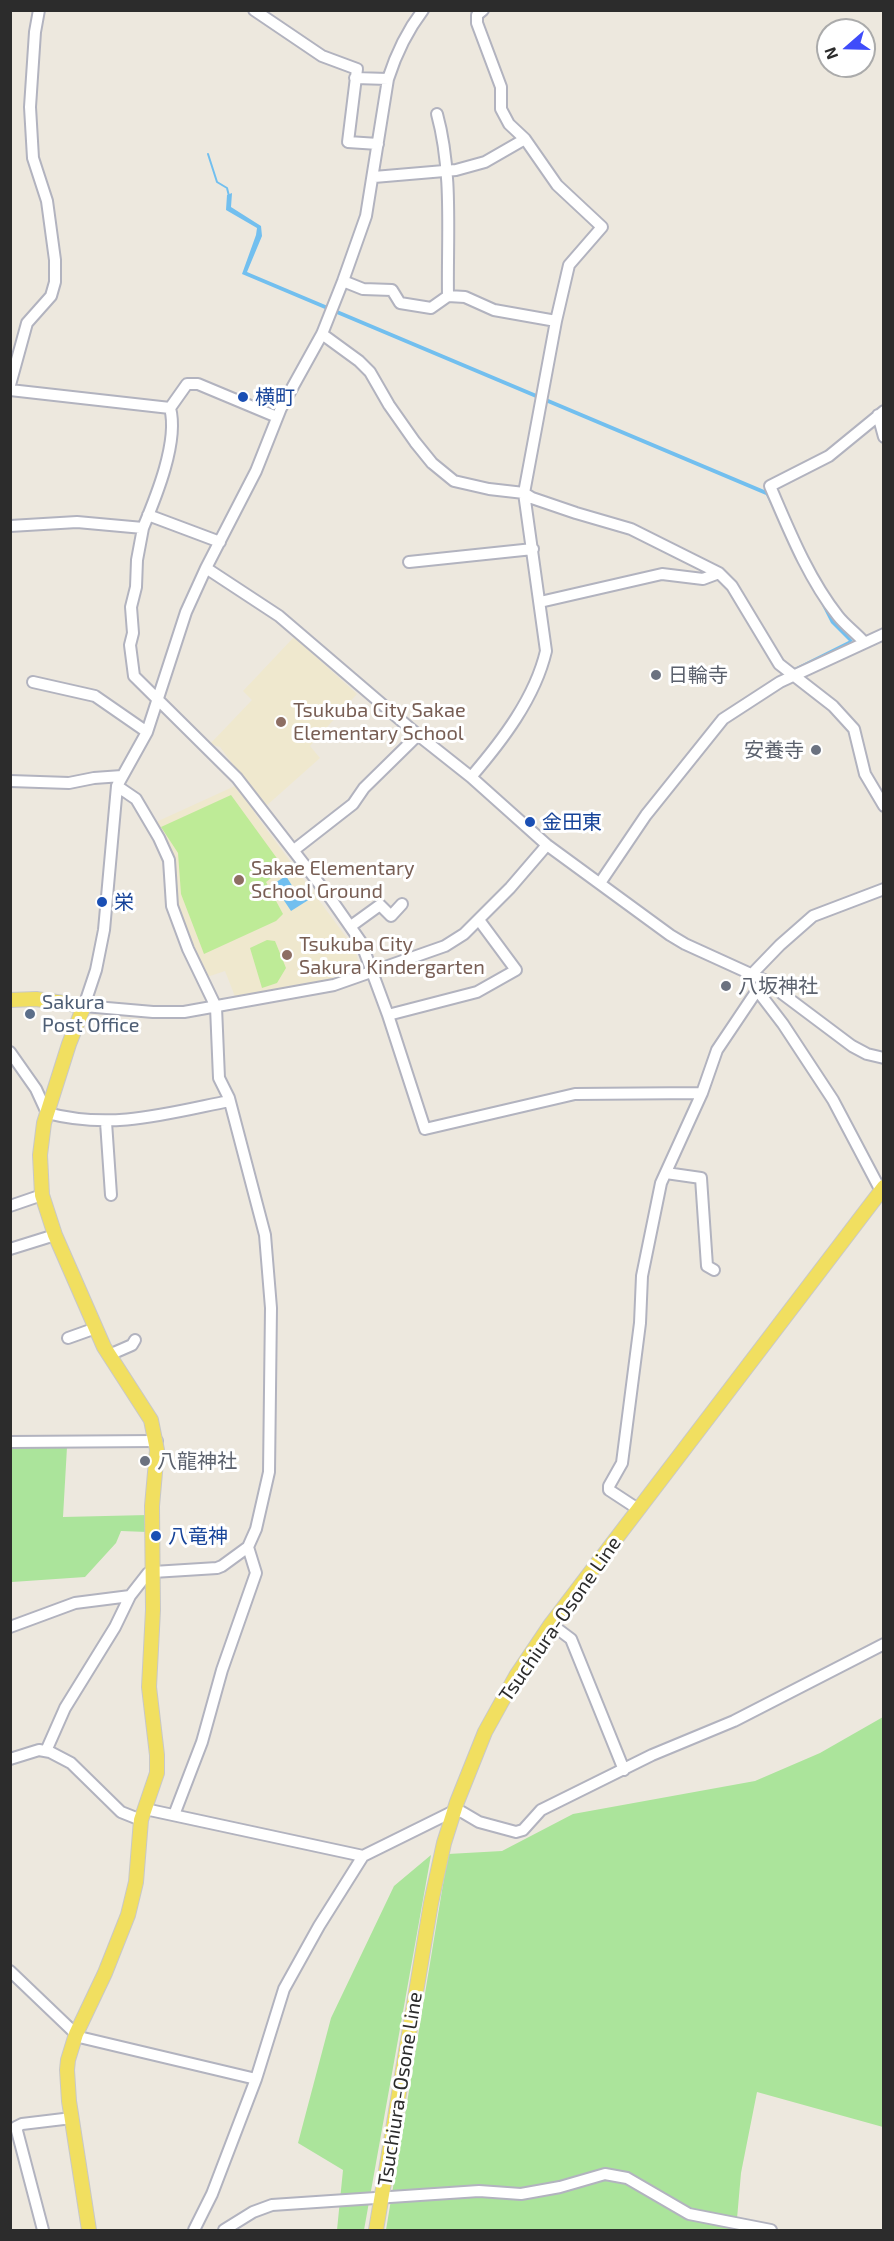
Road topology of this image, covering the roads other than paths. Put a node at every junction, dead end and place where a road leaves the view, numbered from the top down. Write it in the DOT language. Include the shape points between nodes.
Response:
graph roads {
  1 [pos="39,10"];
  2 [pos="254,10"];
  3 [pos="423,10"];
  4 [pos="483,10"];
  5 [pos="355,78"];
  6 [pos="388,79"];
  7 [pos="437,114"];
  8 [pos="525,139"];
  9 [pos="378,144"];
  10 [pos="446,170"];
  11 [pos="374,177"];
  12 [pos="343,281"];
  13 [pos="448,296"];
  14 [pos="556,321"];
  15 [pos="322,334"];
  16 [pos="10,385"];
  17 [pos="10,390"];
  18 [pos="170,408"];
  19 [pos="881,413"];
  20 [pos="278,417"];
  21 [pos="884,437"];
  22 [pos="524,493"];
  23 [pos="148,515"];
  24 [pos="10,526"];
  25 [pos="143,528"];
  26 [pos="220,542"];
  27 [pos="533,549"];
  28 [pos="409,561"];
  29 [pos="206,568"];
  30 [pos="719,573"];
  31 [pos="540,602"];
  32 [pos="884,634"];
  33 [pos="864,642"];
  34 [pos="794,677"];
  35 [pos="33,682"];
  36 [pos="158,702"];
  37 [pos="147,732"];
  38 [pos="418,735"];
  39 [pos="471,777"];
  40 [pos="10,781"];
  41 [pos="120,781"];
  42 [pos="884,806"];
  43 [pos="547,845"];
  44 [pos="294,850"];
  45 [pos="600,884"];
  46 [pos="884,889"];
  47 [pos="402,904"];
  48 [pos="479,920"];
  49 [pos="351,926"];
  50 [pos="372,972"];
  51 [pos="752,974"];
  52 [pos="764,980"];
  53 [pos="757,990"];
  54 [pos="10,1000"];
  55 [pos="84,1006"];
  56 [pos="216,1007"];
  57 [pos="388,1015"];
  58 [pos="10,1052"];
  59 [pos="884,1058"];
  60 [pos="702,1093"];
  61 [pos="229,1101"];
  62 [pos="47,1113"];
  63 [pos="106,1122"];
  64 [pos="666,1173"];
  65 [pos="882,1189"];
  66 [pos="111,1195"];
  67 [pos="42,1196"];
  68 [pos="10,1206"];
  69 [pos="56,1235"];
  70 [pos="10,1249"];
  71 [pos="714,1270"];
  72 [pos="96,1328"];
  73 [pos="68,1338"];
  74 [pos="135,1340"];
  75 [pos="109,1355"];
  76 [pos="10,1442"];
  77 [pos="157,1442"];
  78 [pos="638,1509"];
  79 [pos="248,1547"];
  80 [pos="153,1572"];
  81 [pos="130,1596"];
  82 [pos="551,1624"];
  83 [pos="10,1627"];
  84 [pos="884,1644"];
  85 [pos="46,1751"];
  86 [pos="10,1758"];
  87 [pos="624,1770"];
  88 [pos="454,1811"];
  89 [pos="143,1815"];
  90 [pos="174,1815"];
  91 [pos="363,1856"];
  92 [pos="10,1971"];
  93 [pos="76,2034"];
  94 [pos="256,2079"];
  95 [pos="72,2118"];
  96 [pos="382,2197"];
  97 [pos="43,2230"];
  98 [pos="89,2230"];
  99 [pos="194,2230"];
  100 [pos="224,2230"];
  101 [pos="376,2230"];
  102 [pos="771,2230"];
  1 -- 16 [label="street" via="30,107 33,158 47,201 56,282 51,296 27,323"];
  2 -- 5 [label="street" via="322,56 357,69"];
  3 -- 6 [label="street" via="412,24"];
  4 -- 8 [label="street" via="477,15 477,23 501,87 501,109"];
  5 -- 6 [label="street"];
  5 -- 9 [label="street" via="348,141"];
  6 -- 9 [label="street"];
  7 -- 10 [label="street"];
  8 -- 10 [label="street" via="485,162"];
  8 -- 14 [label="street" via="557,185 602,227 569,265"];
  9 -- 11 [label="street"];
  10 -- 11 [label="street"];
  10 -- 13 [label="street"];
  11 -- 12 [label="street" via="366,216"];
  12 -- 13 [label="street" via="363,289 392,291 400,303 431,308"];
  12 -- 15 [label="street"];
  13 -- 14 [label="street" via="465,297 494,310"];
  14 -- 22 [label="street"];
  15 -- 20 [label="street"];
  15 -- 22 [label="street" via="370,372 415,442 454,481"];
  17 -- 18 [label="street"];
  18 -- 20 [label="street" via="181,390 188,384 198,384"];
  18 -- 23 [label="street" via="169,449"];
  19 -- 21 [label="street"];
  19 -- 33 [label="street" via="829,456 770,486 821,590 839,618"];
  20 -- 26 [label="street"];
  22 -- 27 [label="street"];
  22 -- 30 [label="street" via="631,529"];
  23 -- 25 [label="street"];
  23 -- 26 [label="street"];
  24 -- 25 [label="street" via="77,522"];
  25 -- 36 [label="street" via="131,607 134,633 130,645 134,676"];
  26 -- 29 [label="street"];
  27 -- 28 [label="street"];
  27 -- 31 [label="street"];
  29 -- 36 [label="street" via="186,612"];
  29 -- 38 [label="street" via="279,616"];
  30 -- 31 [label="street" via="703,579 662,574"];
  30 -- 34 [label="street" via="732,586 779,664"];
  31 -- 39 [label="street" via="546,651 542,670 506,732"];
  32 -- 33 [label="street"];
  33 -- 34 [label="street"];
  34 -- 42 [label="street" via="854,729 865,774"];
  34 -- 45 [label="street" via="723,719 646,815"];
  35 -- 37 [label="street" via="95,696"];
  36 -- 37 [label="street"];
  36 -- 44 [label="street" via="237,778"];
  37 -- 41 [label="street"];
  38 -- 39 [label="street"];
  38 -- 44 [label="street" via="353,804"];
  39 -- 43 [label="street"];
  40 -- 41 [label="street"];
  41 -- 55 [label="street" via="104,930"];
  41 -- 56 [label="street" via="136,799 169,860 172,906"];
  43 -- 45 [label="street"];
  43 -- 48 [label="street"];
  44 -- 49 [label="street"];
  45 -- 51 [label="street" via="685,944"];
  46 -- 51 [label="street" via="813,916"];
  47 -- 49 [label="street" via="391,916 380,905"];
  48 -- 50 [label="street" via="445,946"];
  48 -- 57 [label="street" via="516,970 477,992"];
  49 -- 50 [label="street"];
  50 -- 56 [label="street" via="334,985"];
  50 -- 57 [label="street"];
  51 -- 52 [label="street"];
  52 -- 53 [label="street"];
  52 -- 59 [label="street" via="852,1046"];
  53 -- 60 [label="street" via="717,1050"];
  53 -- 65 [label="street" via="833,1100"];
  54 -- 55 [label="main road" via="36,999"];
  55 -- 56 [label="street" via="153,1012"];
  55 -- 62 [label="main road"];
  56 -- 61 [label="street" via="219,1078"];
  57 -- 60 [label="street" via="425,1129 575,1094"];
  58 -- 62 [label="street" via="36,1089"];
  60 -- 64 [label="street"];
  61 -- 63 [label="street"];
  61 -- 79 [label="street" via="265,1235 271,1308 269,1472"];
  62 -- 63 [label="street"];
  62 -- 67 [label="main road" via="40,1155"];
  63 -- 66 [label="street"];
  64 -- 71 [label="street" via="701,1178 707,1266"];
  64 -- 78 [label="street" via="658,1194 642,1276 640,1323 622,1463 609,1486 609,1490"];
  65 -- 78 [label="main road, Tsuchiura-Osone Line"];
  67 -- 68 [label="street"];
  67 -- 69 [label="main road"];
  69 -- 70 [label="street"];
  69 -- 72 [label="main road"];
  72 -- 73 [label="street"];
  72 -- 75 [label="main road"];
  74 -- 75 [label="street"];
  75 -- 77 [label="main road" via="148,1413"];
  76 -- 77 [label="street"];
  77 -- 80 [label="main road" via="152,1506"];
  78 -- 82 [label="main road, Tsuchiura-Osone Line"];
  79 -- 80 [label="street" via="217,1568"];
  79 -- 90 [label="street" via="256,1573 202,1742"];
  80 -- 81 [label="street"];
  80 -- 89 [label="main road" via="149,1687 157,1766"];
  81 -- 83 [label="street" via="75,1603"];
  81 -- 85 [label="street" via="115,1628 65,1708"];
  82 -- 87 [label="street" via="571,1639"];
  82 -- 88 [label="main road, Tsuchiura-Osone Line" via="499,1705"];
  84 -- 87 [label="street" via="734,1721"];
  85 -- 86 [label="street"];
  85 -- 89 [label="street" via="71,1763 121,1812"];
  87 -- 88 [label="street" via="541,1810 523,1830 516,1832"];
  88 -- 91 [label="street"];
  88 -- 96 [label="main road, Tsuchiura-Osone Line" via="436,1875"];
  89 -- 90 [label="street"];
  89 -- 93 [label="main road" via="136,1882 128,1915"];
  90 -- 91 [label="street"];
  91 -- 94 [label="street" via="284,1989"];
  92 -- 93 [label="street"];
  93 -- 94 [label="street" via="82,2039"];
  93 -- 95 [label="main road" via="67,2070"];
  94 -- 99 [label="street"];
  95 -- 97 [label="street" via="16,2127"];
  95 -- 98 [label="main road"];
  96 -- 100 [label="street" via="272,2205"];
  96 -- 101 [label="main road, Tsuchiura-Osone Line"];
  96 -- 102 [label="street" via="479,2191 521,2194 605,2174 627,2178 689,2214"];
}
